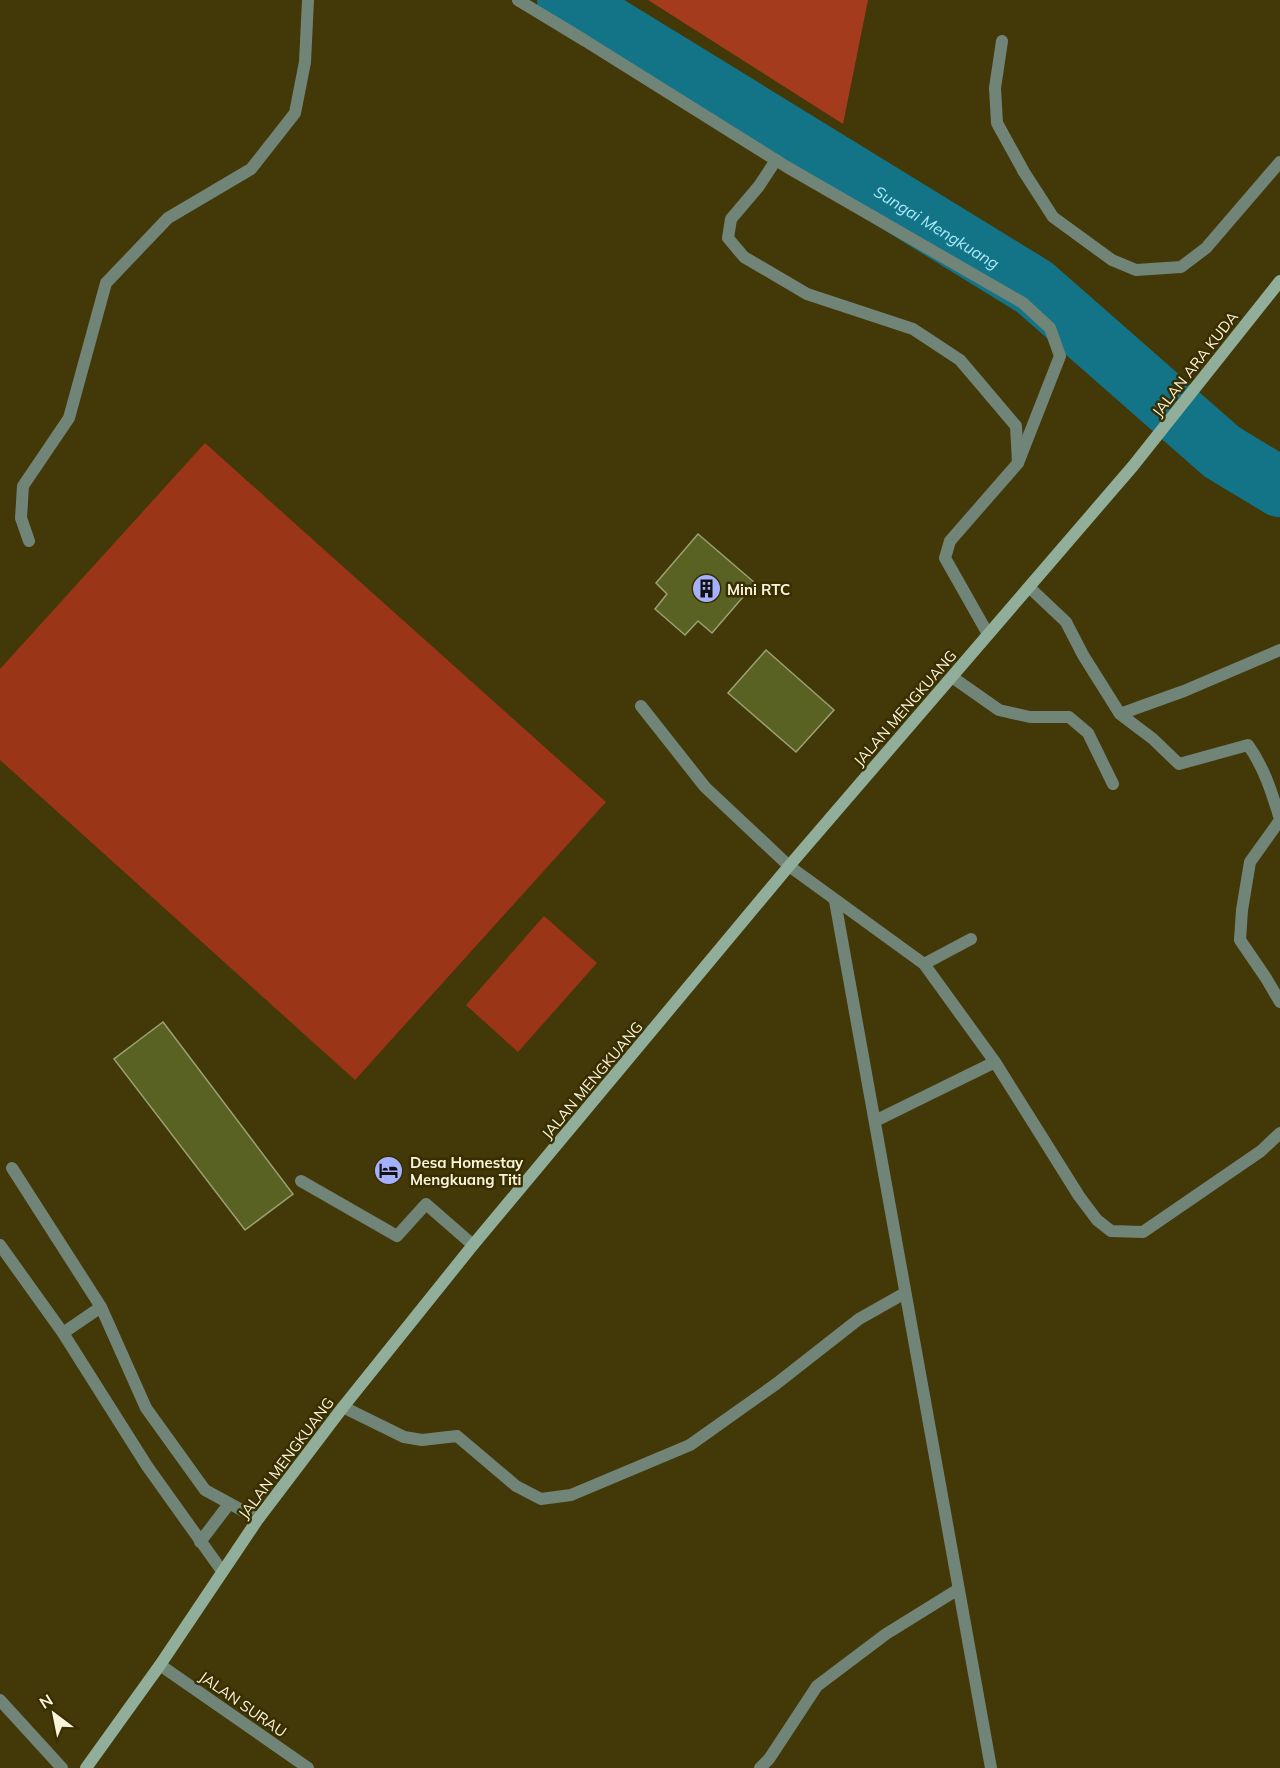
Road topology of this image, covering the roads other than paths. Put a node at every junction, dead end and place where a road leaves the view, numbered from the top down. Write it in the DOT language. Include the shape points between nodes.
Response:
graph roads {
  1 [pos="308,0"];
  2 [pos="518,0"];
  3 [pos="1002,41"];
  4 [pos="776,160"];
  5 [pos="1280,162"];
  6 [pos="1280,281"];
  7 [pos="1018,463"];
  8 [pos="1133,466"];
  9 [pos="29,541"];
  10 [pos="1029,587"];
  11 [pos="988,634"];
  12 [pos="1280,650"];
  13 [pos="952,677"];
  14 [pos="641,706"];
  15 [pos="1120,714"];
  16 [pos="1113,784"];
  17 [pos="1280,819"];
  18 [pos="789,866"];
  19 [pos="835,901"];
  20 [pos="971,939"];
  21 [pos="924,964"];
  22 [pos="1280,1002"];
  23 [pos="995,1062"];
  24 [pos="874,1121"];
  25 [pos="1280,1133"];
  26 [pos="12,1168"];
  27 [pos="301,1181"];
  28 [pos="0,1245"];
  29 [pos="472,1245"];
  30 [pos="905,1293"];
  31 [pos="101,1307"];
  32 [pos="63,1333"];
  33 [pos="343,1407"];
  34 [pos="229,1504"];
  35 [pos="258,1519"];
  36 [pos="200,1542"];
  37 [pos="222,1571"];
  38 [pos="957,1590"];
  39 [pos="160,1665"];
  40 [pos="0,1700"];
  41 [pos="62,1768"];
  42 [pos="86,1768"];
  43 [pos="308,1768"];
  44 [pos="760,1768"];
  45 [pos="991,1768"];
  1 -- 9 [label="street" via="305,62 295,113 251,169 168,218 106,283 69,418 23,486 21,518"];
  2 -- 4 [label="street"];
  3 -- 5 [label="street" via="995,88 998,123 1053,217 1112,260 1137,270 1181,267 1206,248"];
  4 -- 7 [label="street" via="1023,303 1050,328 1060,356"];
  4 -- 7 [label="street" via="731,219 728,238 744,257 807,294 913,329 960,360 1016,426"];
  6 -- 8 [label="main road, JALAN ARA KUDA"];
  7 -- 11 [label="street" via="950,541 945,558"];
  8 -- 10 [label="main road, JALAN MENGKUANG"];
  10 -- 11 [label="main road, JALAN MENGKUANG"];
  10 -- 15 [label="street" via="1066,622"];
  11 -- 13 [label="main road, JALAN MENGKUANG"];
  12 -- 15 [label="street"];
  13 -- 16 [label="street" via="999,710 1030,717 1069,717 1088,733"];
  13 -- 18 [label="main road, JALAN MENGKUANG"];
  14 -- 18 [label="street" via="705,787"];
  15 -- 17 [label="street" via="1179,764 1248,745 1270,788"];
  17 -- 22 [label="street" via="1250,861 1240,940"];
  18 -- 19 [label="street"];
  18 -- 29 [label="main road, JALAN MENGKUANG"];
  19 -- 21 [label="street"];
  19 -- 24 [label="street"];
  20 -- 21 [label="street"];
  21 -- 23 [label="street"];
  23 -- 24 [label="street"];
  23 -- 25 [label="street" via="1079,1196 1111,1231 1143,1232 1261,1151"];
  24 -- 30 [label="street"];
  26 -- 31 [label="street"];
  27 -- 29 [label="street" via="397,1236 426,1204"];
  28 -- 32 [label="street"];
  29 -- 33 [label="main road, JALAN MENGKUANG"];
  30 -- 33 [label="street" via="859,1319 690,1445 571,1495 541,1499 516,1485 457,1436 422,1440 404,1437"];
  30 -- 38 [label="street"];
  31 -- 32 [label="street"];
  31 -- 34 [label="street" via="146,1408 205,1490"];
  32 -- 36 [label="street"];
  33 -- 35 [label="main road, JALAN MENGKUANG"];
  34 -- 35 [label="street"];
  34 -- 36 [label="street"];
  35 -- 37 [label="main road, JALAN MENGKUANG"];
  36 -- 37 [label="street"];
  37 -- 39 [label="main road, JALAN MENGKUANG"];
  38 -- 44 [label="street" via="886,1634 817,1686"];
  38 -- 45 [label="street"];
  39 -- 42 [label="main road, JALAN MENGKUANG"];
  39 -- 43 [label="street, JALAN SURAU"];
  40 -- 41 [label="street"];
}
